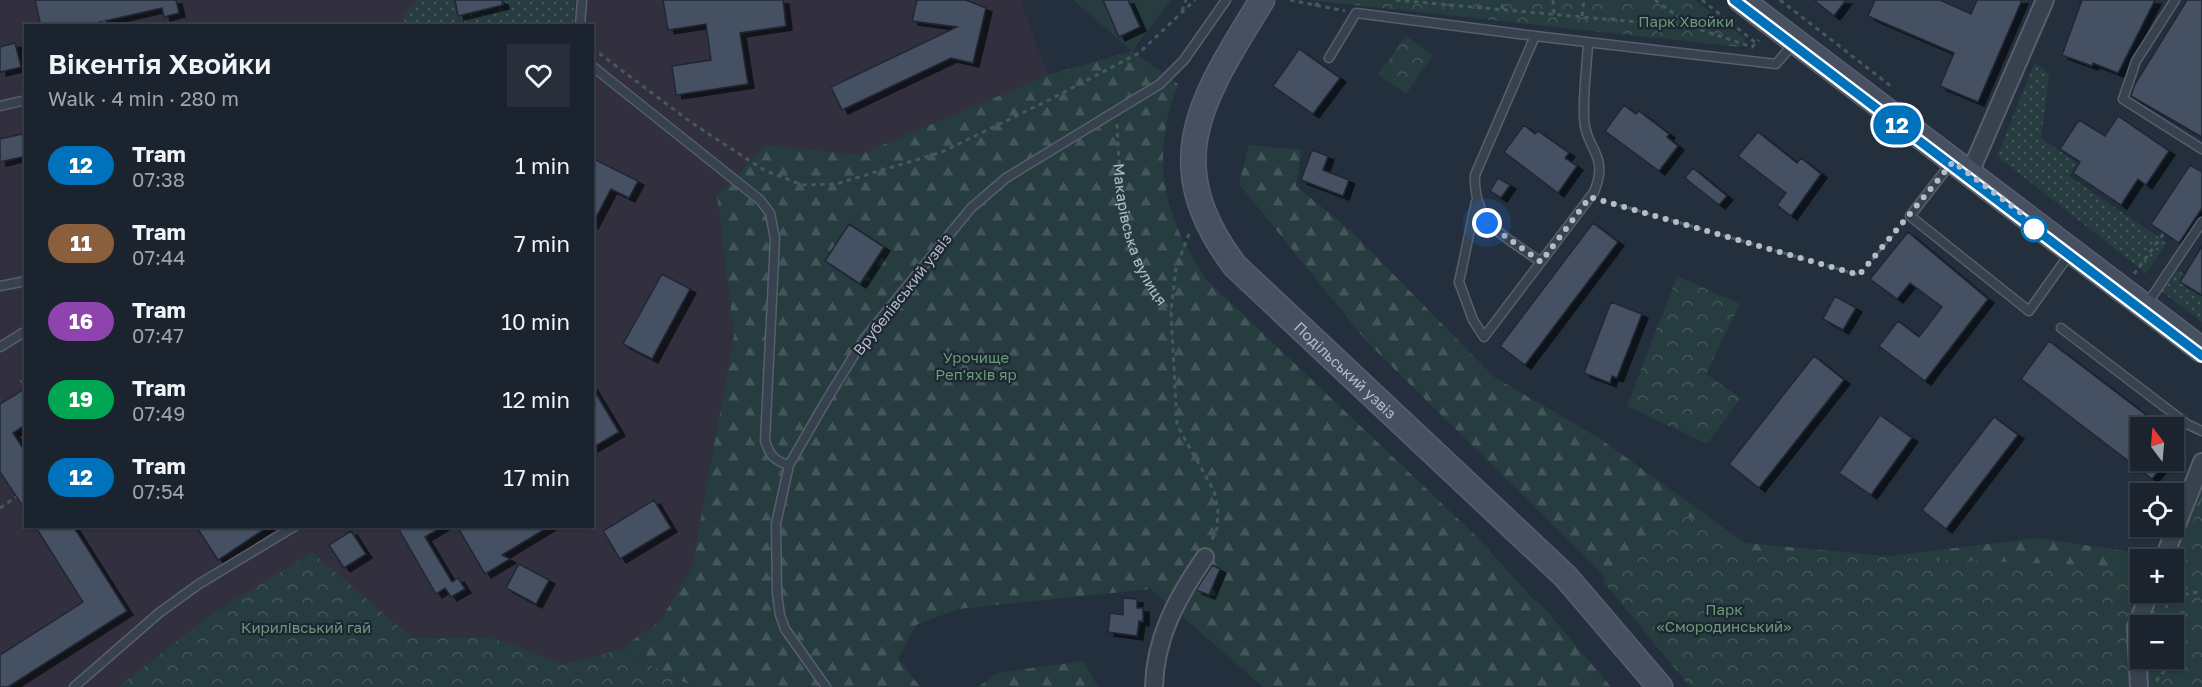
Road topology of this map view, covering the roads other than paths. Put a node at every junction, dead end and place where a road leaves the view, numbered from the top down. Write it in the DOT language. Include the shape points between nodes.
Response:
graph roads {
  1 [pos="582,0"];
  2 [pos="1226,0"];
  3 [pos="1262,0"];
  4 [pos="1741,0"];
  5 [pos="2045,0"];
  6 [pos="2175,0"];
  7 [pos="580,24"];
  8 [pos="1535,36"];
  9 [pos="1588,42"];
  10 [pos="1795,42"];
  11 [pos="1329,58"];
  12 [pos="594,68"];
  13 [pos="24,100"];
  14 [pos="0,106"];
  15 [pos="2202,150"];
  16 [pos="1961,169"];
  17 [pos="1476,202"];
  18 [pos="2202,222"];
  19 [pos="2072,251"];
  20 [pos="1541,262"];
  21 [pos="24,281"];
  22 [pos="0,286"];
  23 [pos="2144,306"];
  24 [pos="2061,328"];
  25 [pos="24,332"];
  26 [pos="0,347"];
  27 [pos="2202,350"];
  28 [pos="2202,431"];
  29 [pos="2202,462"];
  30 [pos="789,465"];
  31 [pos="292,528"];
  32 [pos="2167,549"];
  33 [pos="1205,557"];
  34 [pos="2146,603"];
  35 [pos="74,687"];
  36 [pos="826,687"];
  37 [pos="1154,687"];
  38 [pos="1660,687"];
  39 [pos="2139,687"];
  1 -- 7 [label="lane"];
  2 -- 30 [label="lane, Врубелівський узвіз" via="1184,60 1160,84 1006,178 971,208 864,339"];
  3 -- 38 [label="street, Подільський узвіз" via="1203,101 1195,133 1192,171 1200,208 1215,240 1234,267 1566,577"];
  4 -- 10 [label="street"];
  5 -- 16 [label="street"];
  6 -- 15 [label="lane" via="2136,61 2123,99"];
  8 -- 9 [label="lane"];
  8 -- 11 [label="lane" via="1356,13"];
  8 -- 17 [label="lane" via="1475,175"];
  9 -- 10 [label="lane" via="1776,63"];
  9 -- 20 [label="lane" via="1584,119 1601,176"];
  10 -- 16 [label="street"];
  12 -- 30 [label="lane" via="770,213 775,239 765,441 777,462"];
  13 -- 14 [label="lane"];
  16 -- 19 [label="street"];
  16 -- 19 [label="lane" via="1910,216 2029,311"];
  17 -- 20 [label="lane" via="1487,223"];
  17 -- 20 [label="lane" via="1459,282 1484,337"];
  18 -- 23 [label="lane"];
  19 -- 23 [label="street"];
  21 -- 22 [label="lane"];
  23 -- 27 [label="street"];
  24 -- 28 [label="lane" via="2187,424"];
  25 -- 26 [label="lane"];
  29 -- 32 [label="street"];
  30 -- 36 [label="lane, Врубелівський узвіз" via="776,524 780,615 785,629"];
  31 -- 35 [label="lane" via="159,613"];
  33 -- 37 [label="street" via="1178,597 1160,640"];
  34 -- 39 [label="street" via="2136,627"];
}
